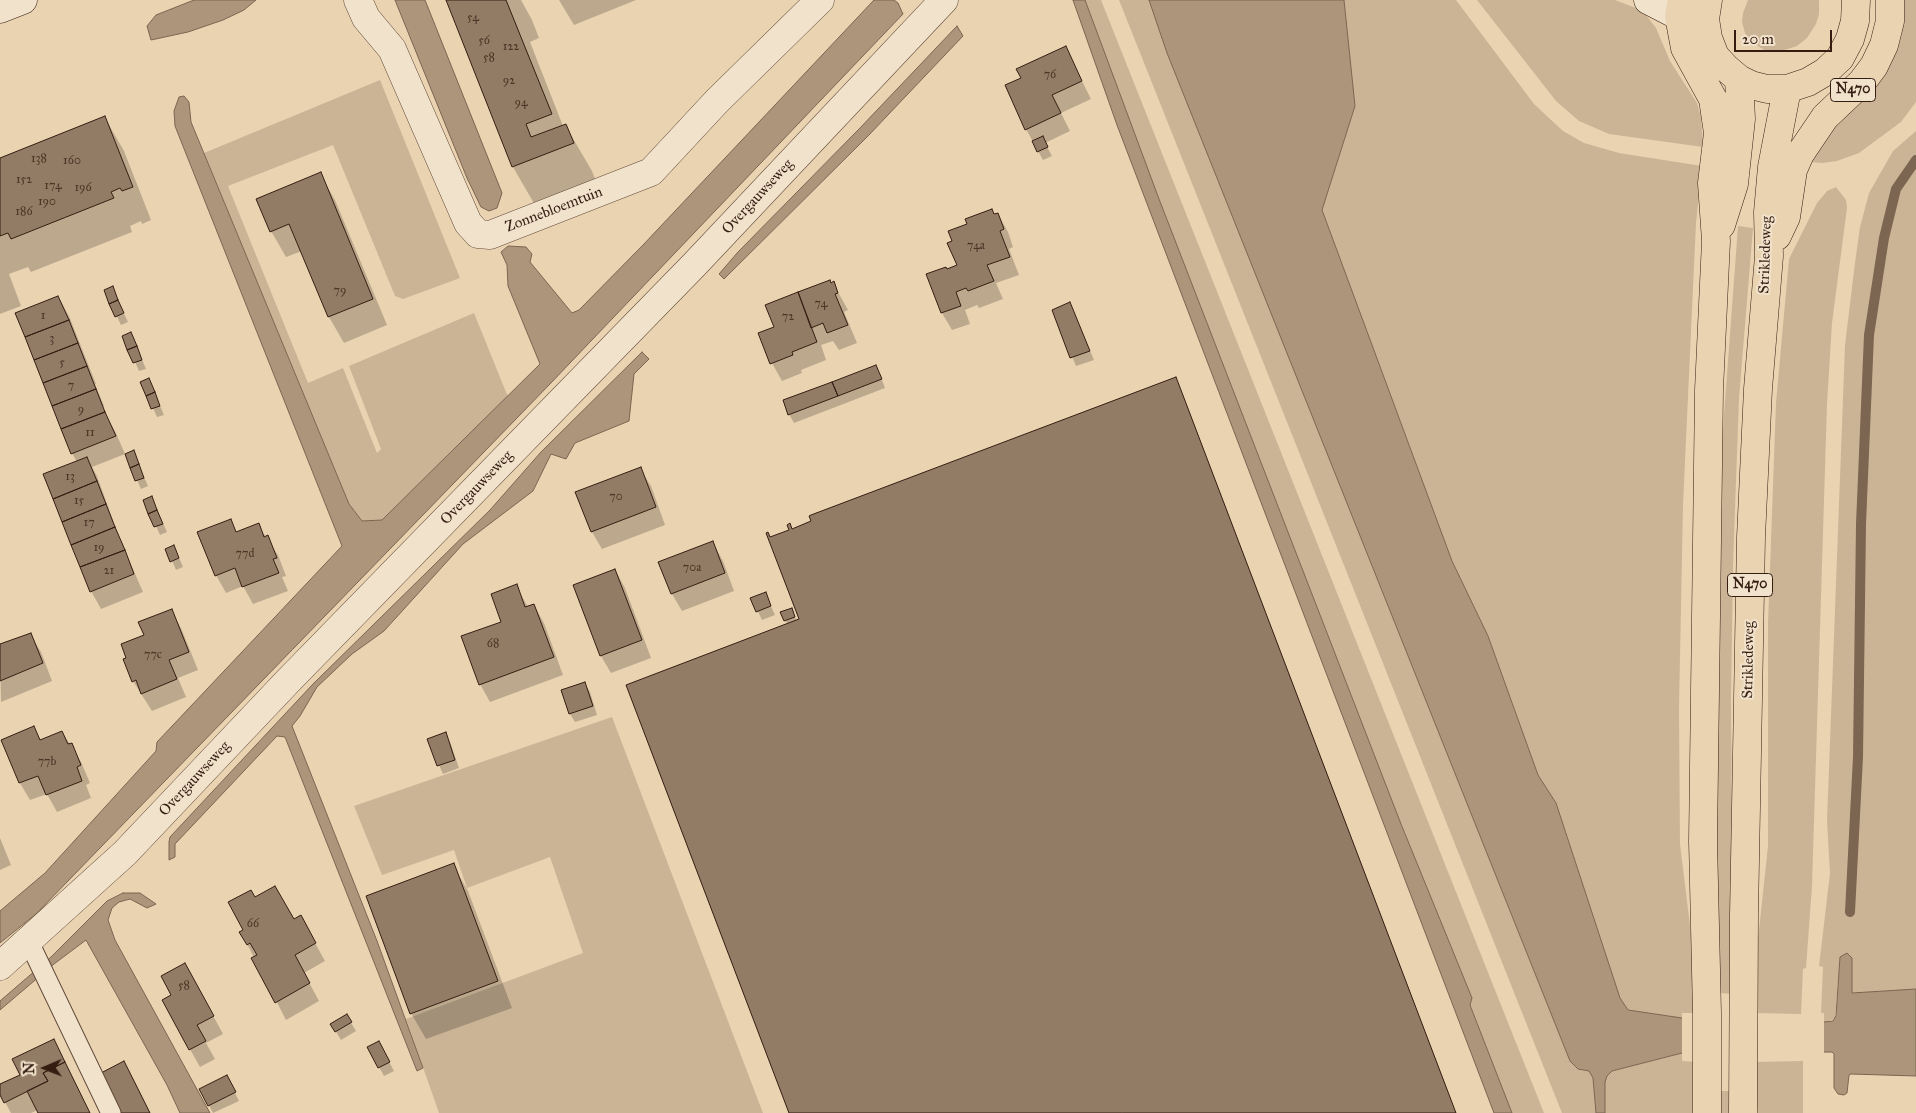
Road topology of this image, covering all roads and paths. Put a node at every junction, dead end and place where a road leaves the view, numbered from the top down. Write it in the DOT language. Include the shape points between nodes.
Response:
graph roads {
  1 [pos="23,0"];
  2 [pos="358,0"];
  3 [pos="820,0"];
  4 [pos="944,0"];
  5 [pos="1648,0"];
  6 [pos="1856,0"];
  7 [pos="1890,0"];
  8 [pos="1696,4"];
  9 [pos="0,9"];
  10 [pos="1739,79"];
  11 [pos="1787,89"];
  12 [pos="1716,241"];
  13 [pos="1768,256"];
  14 [pos="38,961"];
  15 [pos="0,966"];
  16 [pos="111,1113"];
  17 [pos="1707,1113"];
  18 [pos="1743,1113"];
  1 -- 9 [label="street"];
  2 -- 3 [label="street, Zonnebloemtuin" via="366,18 392,49 468,224 478,234 490,235 652,172 717,101"];
  4 -- 14 [label="street, Overgauwseweg" via="694,265 124,853"];
  5 -- 8 [label="street"];
  6 -- 11 [label="main road, N470" via="1855,21 1840,58 1808,82"];
  7 -- 13 [label="main road, N470" via="1890,22 1874,66 1825,117 1800,154 1793,170 1786,217"];
  8 -- 10 [label="main road, N470" via="1706,19 1708,38 1715,56"];
  8 -- 12 [label="main road, N470" via="1685,48 1713,99 1718,133 1712,183"];
  10 -- 11 [label="main road, N470" via="1767,89"];
  10 -- 12 [label="main road, N470" via="1741,119 1734,184"];
  11 -- 13 [label="main road, Strikledeweg / N470" via="1772,167"];
  12 -- 17 [label="main road, N470" via="1708,400 1702,841"];
  13 -- 18 [label="main road, Strikledeweg / N470" via="1751,537"];
  14 -- 15 [label="street, Overgauwseweg"];
  14 -- 16 [label="lane"];
}
